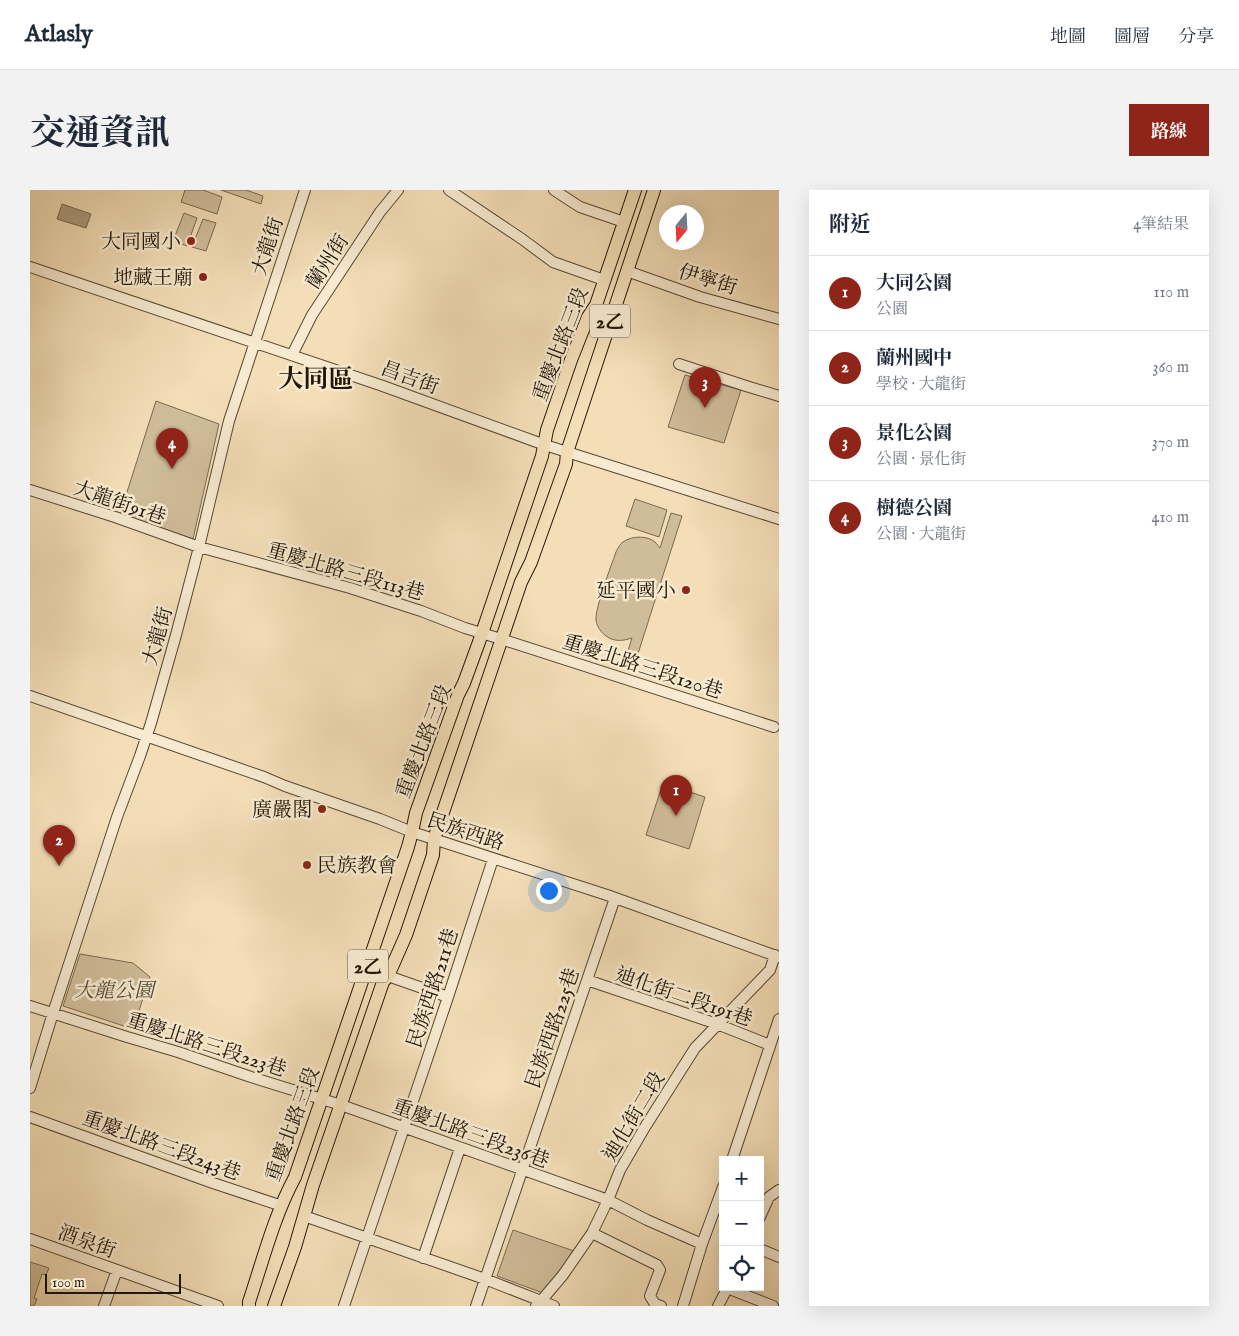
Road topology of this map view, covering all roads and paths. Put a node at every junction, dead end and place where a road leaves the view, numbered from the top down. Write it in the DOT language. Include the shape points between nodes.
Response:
graph roads {
  1 [pos="304,190"];
  2 [pos="398,190"];
  3 [pos="449,190"];
  4 [pos="554,190"];
  5 [pos="635,190"];
  6 [pos="654,190"];
  7 [pos="624,222"];
  8 [pos="30,267"];
  9 [pos="627,271"];
  10 [pos="604,280"];
  11 [pos="779,319"];
  12 [pos="254,343"];
  13 [pos="292,356"];
  14 [pos="678,364"];
  15 [pos="779,396"];
  16 [pos="545,444"];
  17 [pos="566,452"];
  18 [pos="30,490"];
  19 [pos="779,519"];
  20 [pos="199,548"];
  21 [pos="482,634"];
  22 [pos="501,639"];
  23 [pos="30,696"];
  24 [pos="774,727"];
  25 [pos="146,737"];
  26 [pos="412,832"];
  27 [pos="434,839"];
  28 [pos="493,858"];
  29 [pos="615,898"];
  30 [pos="777,956"];
  31 [pos="388,976"];
  32 [pos="587,980"];
  33 [pos="448,997"];
  34 [pos="30,1006"];
  35 [pos="53,1013"];
  36 [pos="779,1019"];
  37 [pos="717,1024"];
  38 [pos="770,1045"];
  39 [pos="30,1088"];
  40 [pos="322,1100"];
  41 [pos="340,1104"];
  42 [pos="30,1117"];
  43 [pos="404,1128"];
  44 [pos="460,1148"];
  45 [pos="733,1156"];
  46 [pos="522,1170"];
  47 [pos="779,1190"];
  48 [pos="719,1198"];
  49 [pos="608,1200"];
  50 [pos="282,1206"];
  51 [pos="764,1208"];
  52 [pos="304,1216"];
  53 [pos="592,1233"];
  54 [pos="366,1238"];
  55 [pos="30,1239"];
  56 [pos="702,1244"];
  57 [pos="764,1251"];
  58 [pos="779,1257"];
  59 [pos="423,1258"];
  60 [pos="117,1270"];
  61 [pos="486,1279"];
  62 [pos="726,1291"];
  63 [pos="735,1291"];
  64 [pos="538,1304"];
  65 [pos="104,1306"];
  66 [pos="218,1306"];
  67 [pos="249,1306"];
  68 [pos="274,1306"];
  69 [pos="344,1306"];
  70 [pos="476,1306"];
  71 [pos="554,1306"];
  72 [pos="661,1306"];
  73 [pos="683,1306"];
  74 [pos="718,1306"];
  75 [pos="773,1306"];
  1 -- 12 [label="street, 大龍街"];
  2 -- 13 [label="street, 蘭州街" via="312,315"];
  3 -- 10 [label="street" via="553,262"];
  4 -- 7 [label="street" via="580,207"];
  5 -- 7 [label="main road, 重慶北路三段 / 2乙"];
  6 -- 9 [label="main road, 重慶北路三段 / 2乙"];
  7 -- 10 [label="main road, 重慶北路三段 / 2乙"];
  8 -- 12 [label="street, 昌吉街"];
  9 -- 11 [label="street, 伊寧街" via="700,297"];
  9 -- 17 [label="main road, 重慶北路三段 / 2乙"];
  10 -- 16 [label="main road, 重慶北路三段 / 2乙" via="596,306 588,317 571,360"];
  12 -- 13 [label="street, 昌吉街"];
  12 -- 20 [label="street, 大龍街" via="229,421"];
  13 -- 16 [label="street, 昌吉街"];
  14 -- 15 [label="street"];
  16 -- 17 [label="street, 昌吉街"];
  16 -- 21 [label="main road, 重慶北路三段 / 2乙"];
  17 -- 19 [label="street, 昌吉街"];
  17 -- 22 [label="main road, 重慶北路三段 / 2乙" via="566,464"];
  18 -- 20 [label="street, 大龍街91巷"];
  20 -- 21 [label="street, 重慶北路三段113巷" via="350,588"];
  20 -- 25 [label="street, 大龍街"];
  21 -- 22 [label="street, 重慶北路三段113巷"];
  21 -- 26 [label="main road, 重慶北路三段 / 2乙" via="419,804"];
  22 -- 24 [label="street, 重慶北路三段120巷"];
  22 -- 27 [label="main road, 重慶北路三段 / 2乙"];
  23 -- 25 [label="street, 民族西路"];
  25 -- 26 [label="street, 民族西路"];
  25 -- 35 [label="street, 大龍街"];
  26 -- 27 [label="street, 民族西路"];
  26 -- 40 [label="main road, 重慶北路三段 / 2乙"];
  27 -- 28 [label="street, 民族西路"];
  27 -- 31 [label="main road, 重慶北路三段 / 2乙" via="433,855 406,935"];
  28 -- 29 [label="street, 民族西路"];
  28 -- 33 [label="street, 民族西路211巷"];
  29 -- 30 [label="street, 民族西路"];
  29 -- 32 [label="street, 民族西路225巷"];
  30 -- 37 [label="street, 迪化街二段" via="770,970"];
  31 -- 33 [label="street"];
  31 -- 41 [label="main road, 重慶北路三段 / 2乙" via="382,982"];
  32 -- 37 [label="street, 迪化街二段191巷"];
  32 -- 46 [label="street, 民族西路225巷"];
  33 -- 43 [label="street, 民族西路211巷"];
  34 -- 35 [label="street, 重慶北路三段223巷"];
  35 -- 39 [label="street, 大龍街"];
  35 -- 40 [label="street, 重慶北路三段223巷"];
  36 -- 38 [label="street"];
  37 -- 38 [label="street, 迪化街二段191巷"];
  37 -- 49 [label="street, 迪化街二段" via="695,1048 645,1127 620,1170"];
  38 -- 45 [label="street"];
  40 -- 41 [label="street, 重慶北路三段236巷"];
  40 -- 50 [label="main road, 重慶北路三段 / 2乙"];
  41 -- 43 [label="street, 重慶北路三段236巷"];
  41 -- 52 [label="main road, 重慶北路三段 / 2乙"];
  42 -- 50 [label="street, 重慶北路三段243巷"];
  43 -- 44 [label="street, 重慶北路三段236巷"];
  43 -- 54 [label="street, 民族西路211巷"];
  44 -- 46 [label="street, 重慶北路三段236巷"];
  44 -- 59 [label="street"];
  46 -- 49 [label="street, 重慶北路三段236巷"];
  46 -- 61 [label="street, 民族西路225巷"];
  47 -- 51 [label="street" via="769,1197"];
  48 -- 56 [label="street"];
  49 -- 53 [label="street, 迪化街二段"];
  49 -- 56 [label="street, 重慶北路三段236巷"];
  50 -- 67 [label="main road, 重慶北路三段 / 2乙"];
  52 -- 54 [label="street"];
  52 -- 68 [label="main road, 重慶北路三段 / 2乙"];
  53 -- 64 [label="street, 迪化街二段"];
  53 -- 72 [label="street" via="657,1265 660,1270 650,1296 655,1304"];
  54 -- 59 [label="street"];
  54 -- 69 [label="street, 民族西路211巷"];
  55 -- 60 [label="street, 酒泉街"];
  56 -- 73 [label="street"];
  57 -- 58 [label="street"];
  59 -- 61 [label="street"];
  60 -- 65 [label="street"];
  60 -- 66 [label="street, 酒泉街"];
  61 -- 64 [label="street"];
  61 -- 70 [label="street, 民族西路225巷"];
  62 -- 74 [label="street"];
  63 -- 75 [label="street"];
  64 -- 71 [label="street"];
}
